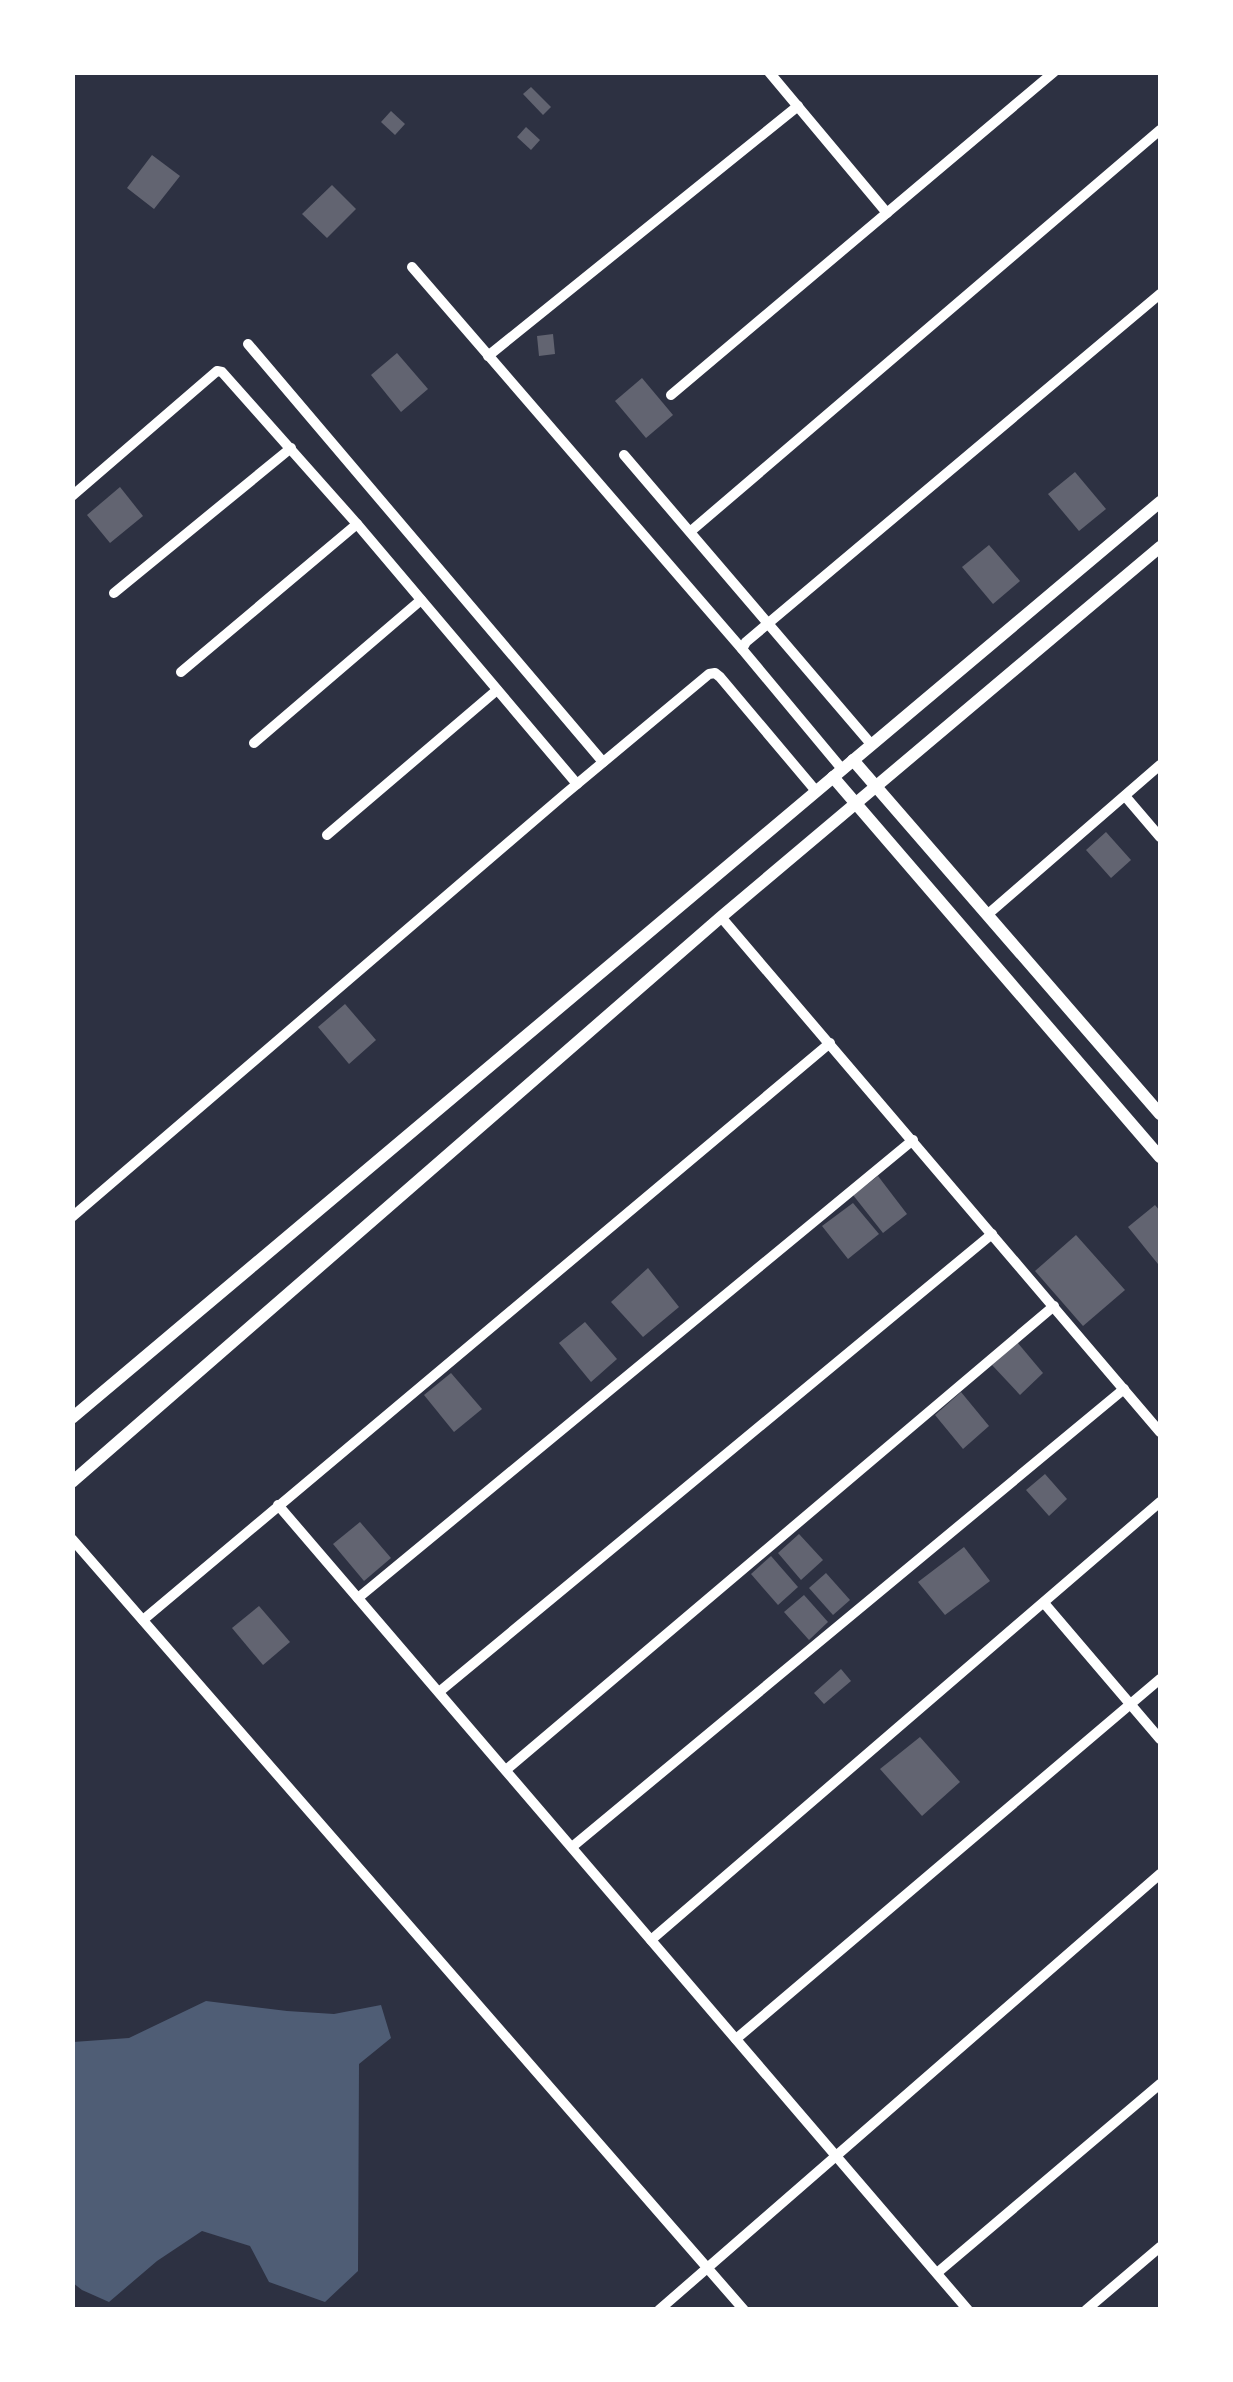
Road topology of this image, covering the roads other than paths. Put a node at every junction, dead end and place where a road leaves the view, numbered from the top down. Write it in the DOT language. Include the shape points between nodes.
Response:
graph roads {
  1 [pos="769,72"];
  2 [pos="1054,72"];
  3 [pos="798,106"];
  4 [pos="1160,130"];
  5 [pos="887,214"];
  6 [pos="412,267"];
  7 [pos="1160,294"];
  8 [pos="248,344"];
  9 [pos="488,356"];
  10 [pos="671,395"];
  11 [pos="291,448"];
  12 [pos="624,455"];
  13 [pos="72,496"];
  14 [pos="1160,502"];
  15 [pos="357,524"];
  16 [pos="691,531"];
  17 [pos="1160,547"];
  18 [pos="114,593"];
  19 [pos="421,600"];
  20 [pos="769,622"];
  21 [pos="742,649"];
  22 [pos="181,672"];
  23 [pos="497,690"];
  24 [pos="254,742"];
  25 [pos="871,744"];
  26 [pos="603,762"];
  27 [pos="1160,765"];
  28 [pos="842,769"];
  29 [pos="577,784"];
  30 [pos="875,786"];
  31 [pos="816,791"];
  32 [pos="1124,796"];
  33 [pos="856,803"];
  34 [pos="327,835"];
  35 [pos="1160,837"];
  36 [pos="986,915"];
  37 [pos="721,916"];
  38 [pos="830,1043"];
  39 [pos="1160,1114"];
  40 [pos="913,1140"];
  41 [pos="1160,1157"];
  42 [pos="72,1216"];
  43 [pos="992,1234"];
  44 [pos="1054,1306"];
  45 [pos="1124,1389"];
  46 [pos="72,1418"];
  47 [pos="1160,1432"];
  48 [pos="72,1482"];
  49 [pos="1160,1502"];
  50 [pos="278,1505"];
  51 [pos="72,1538"];
  52 [pos="358,1598"];
  53 [pos="1044,1603"];
  54 [pos="143,1620"];
  55 [pos="1160,1679"];
  56 [pos="439,1692"];
  57 [pos="1130,1704"];
  58 [pos="1160,1739"];
  59 [pos="506,1770"];
  60 [pos="572,1847"];
  61 [pos="1160,1874"];
  62 [pos="652,1940"];
  63 [pos="736,2039"];
  64 [pos="1160,2084"];
  65 [pos="837,2156"];
  66 [pos="1160,2247"];
  67 [pos="708,2268"];
  68 [pos="937,2274"];
  69 [pos="659,2310"];
  70 [pos="744,2310"];
  71 [pos="968,2310"];
  72 [pos="1086,2310"];
  1 -- 3 [label="street"];
  2 -- 5 [label="street"];
  3 -- 5 [label="street"];
  3 -- 9 [label="street"];
  4 -- 16 [label="street"];
  5 -- 10 [label="street"];
  6 -- 9 [label="street"];
  7 -- 20 [label="street"];
  8 -- 26 [label="street"];
  9 -- 21 [label="street"];
  11 -- 13 [label="street" via="227,375 217,372"];
  11 -- 15 [label="street"];
  11 -- 18 [label="street"];
  12 -- 16 [label="street"];
  14 -- 25 [label="street"];
  15 -- 19 [label="street"];
  15 -- 22 [label="street"];
  16 -- 20 [label="street"];
  17 -- 30 [label="street"];
  19 -- 23 [label="street"];
  19 -- 24 [label="street"];
  20 -- 21 [label="street"];
  20 -- 25 [label="street"];
  21 -- 28 [label="street"];
  23 -- 29 [label="street"];
  23 -- 34 [label="street"];
  25 -- 28 [label="street"];
  26 -- 29 [label="street"];
  26 -- 31 [label="street" via="715,674"];
  27 -- 32 [label="street"];
  28 -- 30 [label="street"];
  28 -- 31 [label="street"];
  28 -- 33 [label="street"];
  29 -- 42 [label="street"];
  30 -- 33 [label="street"];
  30 -- 36 [label="street"];
  31 -- 46 [label="street"];
  32 -- 35 [label="street"];
  32 -- 36 [label="street"];
  33 -- 37 [label="street"];
  33 -- 41 [label="street"];
  36 -- 39 [label="street"];
  37 -- 38 [label="street"];
  37 -- 48 [label="street"];
  38 -- 40 [label="street"];
  38 -- 50 [label="street"];
  40 -- 43 [label="street"];
  40 -- 52 [label="street"];
  43 -- 44 [label="street"];
  43 -- 56 [label="street"];
  44 -- 45 [label="street"];
  44 -- 59 [label="street"];
  45 -- 47 [label="street"];
  45 -- 60 [label="street"];
  49 -- 53 [label="street"];
  50 -- 52 [label="street"];
  50 -- 54 [label="street"];
  51 -- 54 [label="street"];
  52 -- 56 [label="street"];
  53 -- 57 [label="street"];
  53 -- 62 [label="street"];
  54 -- 67 [label="street"];
  55 -- 57 [label="street"];
  56 -- 59 [label="street"];
  57 -- 58 [label="street"];
  57 -- 63 [label="street"];
  59 -- 60 [label="street"];
  60 -- 62 [label="street"];
  61 -- 65 [label="street"];
  62 -- 63 [label="street"];
  63 -- 65 [label="street"];
  64 -- 68 [label="street"];
  65 -- 67 [label="street"];
  65 -- 68 [label="street"];
  66 -- 72 [label="street"];
  67 -- 69 [label="street"];
  67 -- 70 [label="street"];
  68 -- 71 [label="street"];
}
